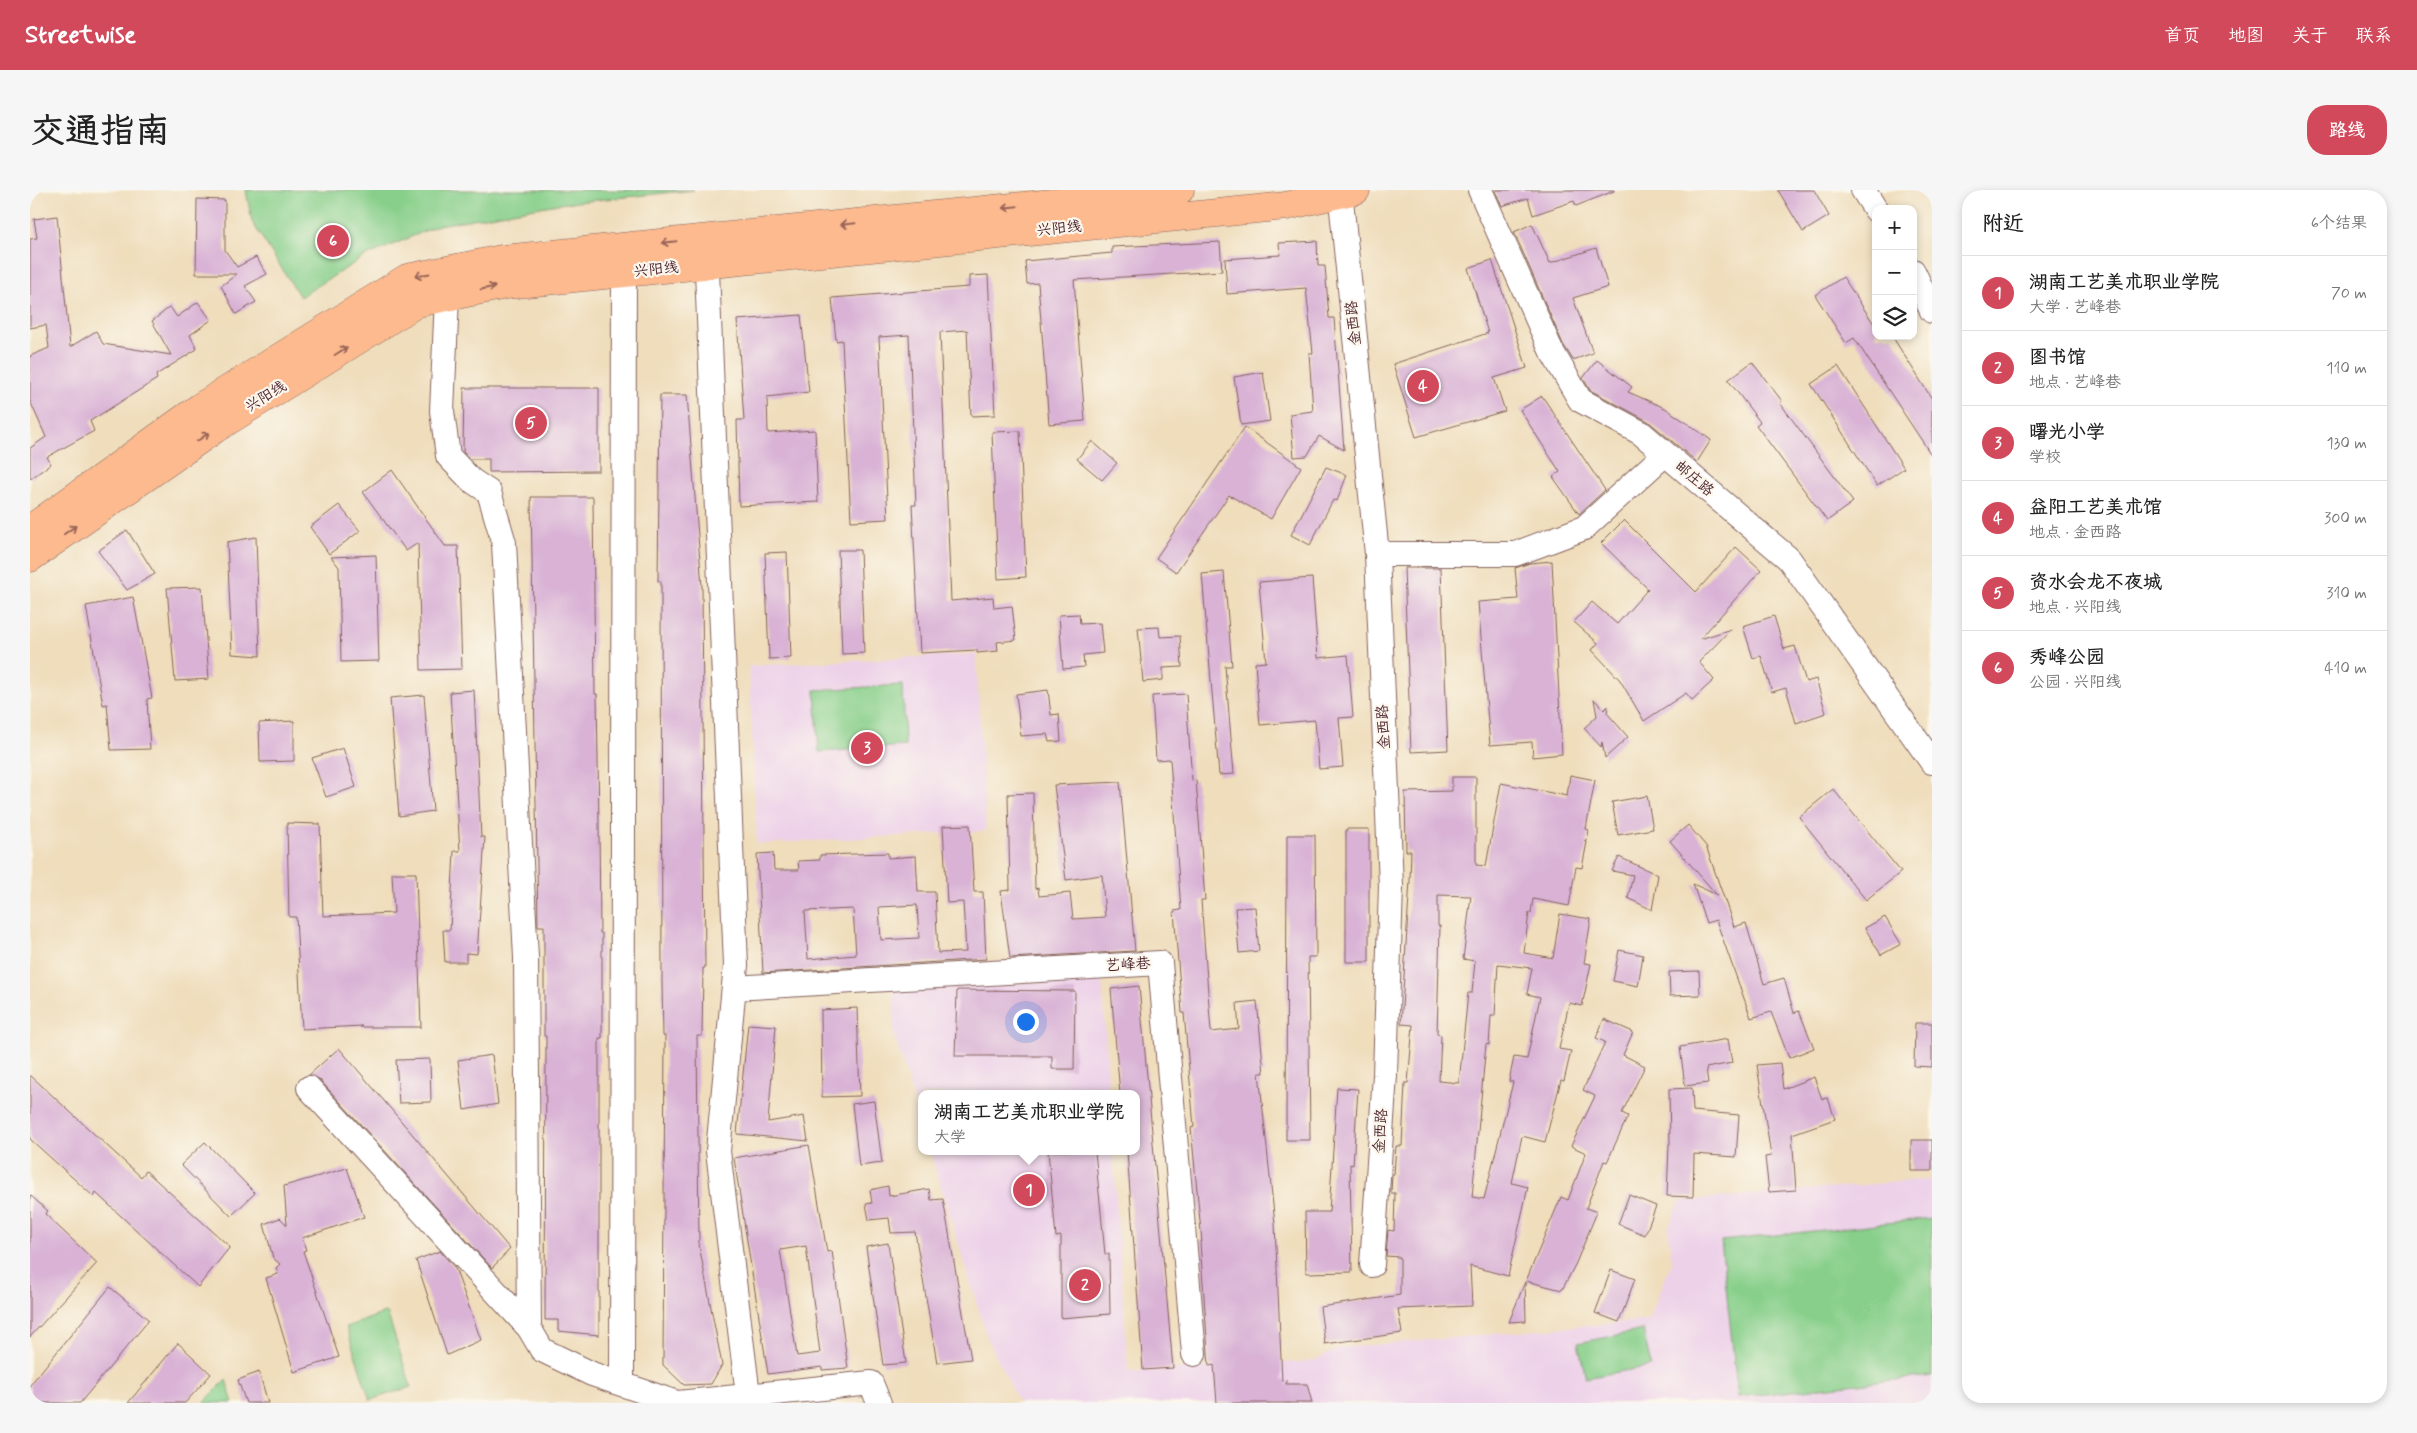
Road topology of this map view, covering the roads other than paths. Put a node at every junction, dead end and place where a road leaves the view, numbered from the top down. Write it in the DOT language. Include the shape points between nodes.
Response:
graph roads {
  1 [pos="1180,190"];
  2 [pos="1480,190"];
  3 [pos="1863,190"];
  4 [pos="1346,191"];
  5 [pos="1873,205"];
  6 [pos="706,238"];
  7 [pos="624,246"];
  8 [pos="708,265"];
  9 [pos="624,273"];
  10 [pos="1917,279"];
  11 [pos="447,297"];
  12 [pos="1932,311"];
  13 [pos="1666,454"];
  14 [pos="30,528"];
  15 [pos="1377,554"];
  16 [pos="30,558"];
  17 [pos="1932,762"];
  18 [pos="734,988"];
  19 [pos="309,1088"];
  20 [pos="1372,1265"];
  21 [pos="529,1328"];
  22 [pos="1194,1354"];
  23 [pos="622,1383"];
  24 [pos="875,1393"];
  25 [pos="748,1395"];
  26 [pos="678,1403"];
  1 -- 6 [label="highway, 兴阳线, one-way"];
  2 -- 13 [label="street, 邮庄路" via="1551,350 1580,400 1642,433"];
  3 -- 5 [label="street"];
  4 -- 8 [label="highway, 兴阳线" via="1286,206"];
  4 -- 15 [label="street, 金西路"];
  6 -- 7 [label="highway, 兴阳线, one-way"];
  6 -- 8 [label="street"];
  7 -- 9 [label="street"];
  7 -- 14 [label="highway, 兴阳线, one-way" via="502,259 407,278 200,407"];
  8 -- 9 [label="highway, 兴阳线"];
  8 -- 18 [label="street" via="736,965"];
  11 -- 9 [label="highway, 兴阳线, one-way" via="506,285"];
  9 -- 23 [label="street"];
  10 -- 12 [label="street"];
  16 -- 11 [label="highway, 兴阳线, one-way" via="223,424 417,303"];
  11 -- 21 [label="street" via="442,411 448,456 471,480 489,492 504,543 526,958"];
  13 -- 15 [label="street" via="1584,528 1514,554"];
  13 -- 17 [label="street, 邮庄路" via="1789,559"];
  15 -- 20 [label="street, 金西路" via="1391,886 1385,1075"];
  18 -- 22 [label="street, 艺峰巷" via="1160,963"];
  18 -- 25 [label="street" via="718,1151"];
  19 -- 21 [label="street"];
  21 -- 23 [label="street" via="542,1350 592,1374"];
  23 -- 26 [label="street"];
  24 -- 25 [label="street"];
  25 -- 26 [label="street"];
}
